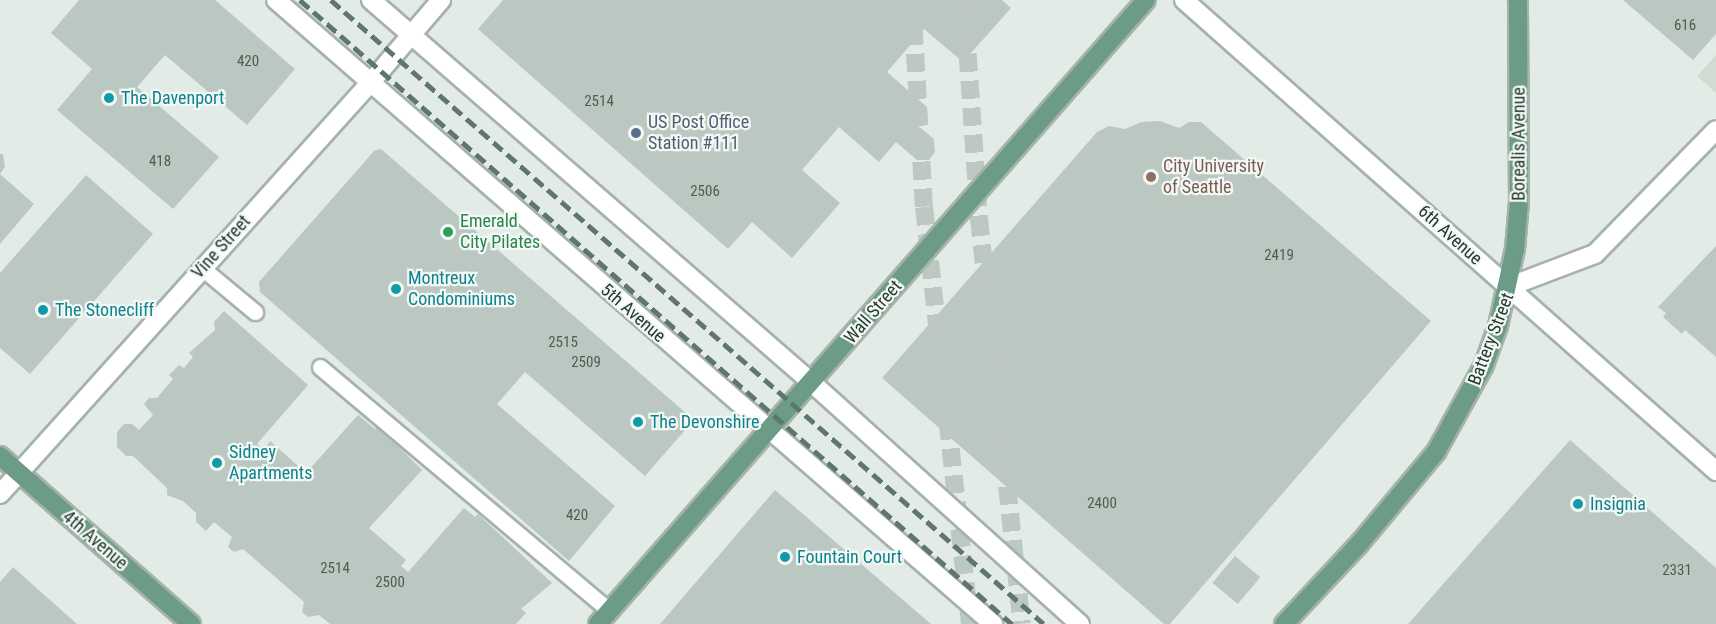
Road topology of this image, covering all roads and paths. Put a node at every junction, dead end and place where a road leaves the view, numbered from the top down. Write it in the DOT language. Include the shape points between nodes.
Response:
graph roads {
  1 [pos="276,0"];
  2 [pos="371,0"];
  3 [pos="441,0"];
  4 [pos="1146,0"];
  5 [pos="1185,0"];
  6 [pos="1518,0"];
  7 [pos="412,34"];
  8 [pos="371,82"];
  9 [pos="1716,130"];
  10 [pos="202,268"];
  11 [pos="1508,287"];
  12 [pos="255,312"];
  13 [pos="320,367"];
  14 [pos="811,382"];
  15 [pos="768,432"];
  16 [pos="0,456"];
  17 [pos="1716,471"];
  18 [pos="19,473"];
  19 [pos="0,494"];
  20 [pos="604,618"];
  21 [pos="190,624"];
  22 [pos="993,624"];
  23 [pos="1080,624"];
  24 [pos="1284,624"];
  1 -- 8 [label="main road, 5th Avenue"];
  2 -- 7 [label="main road"];
  3 -- 7 [label="main road, Vine Street"];
  4 -- 14 [label="main road, Wall Street"];
  5 -- 11 [label="main road, 6th Avenue"];
  6 -- 11 [label="main road, Borealis Avenue" via="1519,201"];
  7 -- 8 [label="main road, Vine Street"];
  7 -- 14 [label="main road"];
  8 -- 10 [label="main road, Vine Street"];
  8 -- 15 [label="main road, 5th Avenue"];
  9 -- 11 [label="main road, Battery Street" via="1595,254"];
  10 -- 12 [label="lane"];
  10 -- 18 [label="main road, Vine Street"];
  11 -- 17 [label="main road, 6th Avenue"];
  11 -- 24 [label="main road, Battery Street" via="1484,365 1436,452 1359,544"];
  13 -- 20 [label="lane"];
  14 -- 15 [label="main road, Wall Street"];
  14 -- 23 [label="main road"];
  15 -- 20 [label="main road, Wall Street"];
  15 -- 22 [label="main road, 5th Avenue"];
  16 -- 18 [label="main road, 4th Avenue"];
  18 -- 19 [label="main road, Vine Street"];
  18 -- 21 [label="main road, 4th Avenue"];
}
